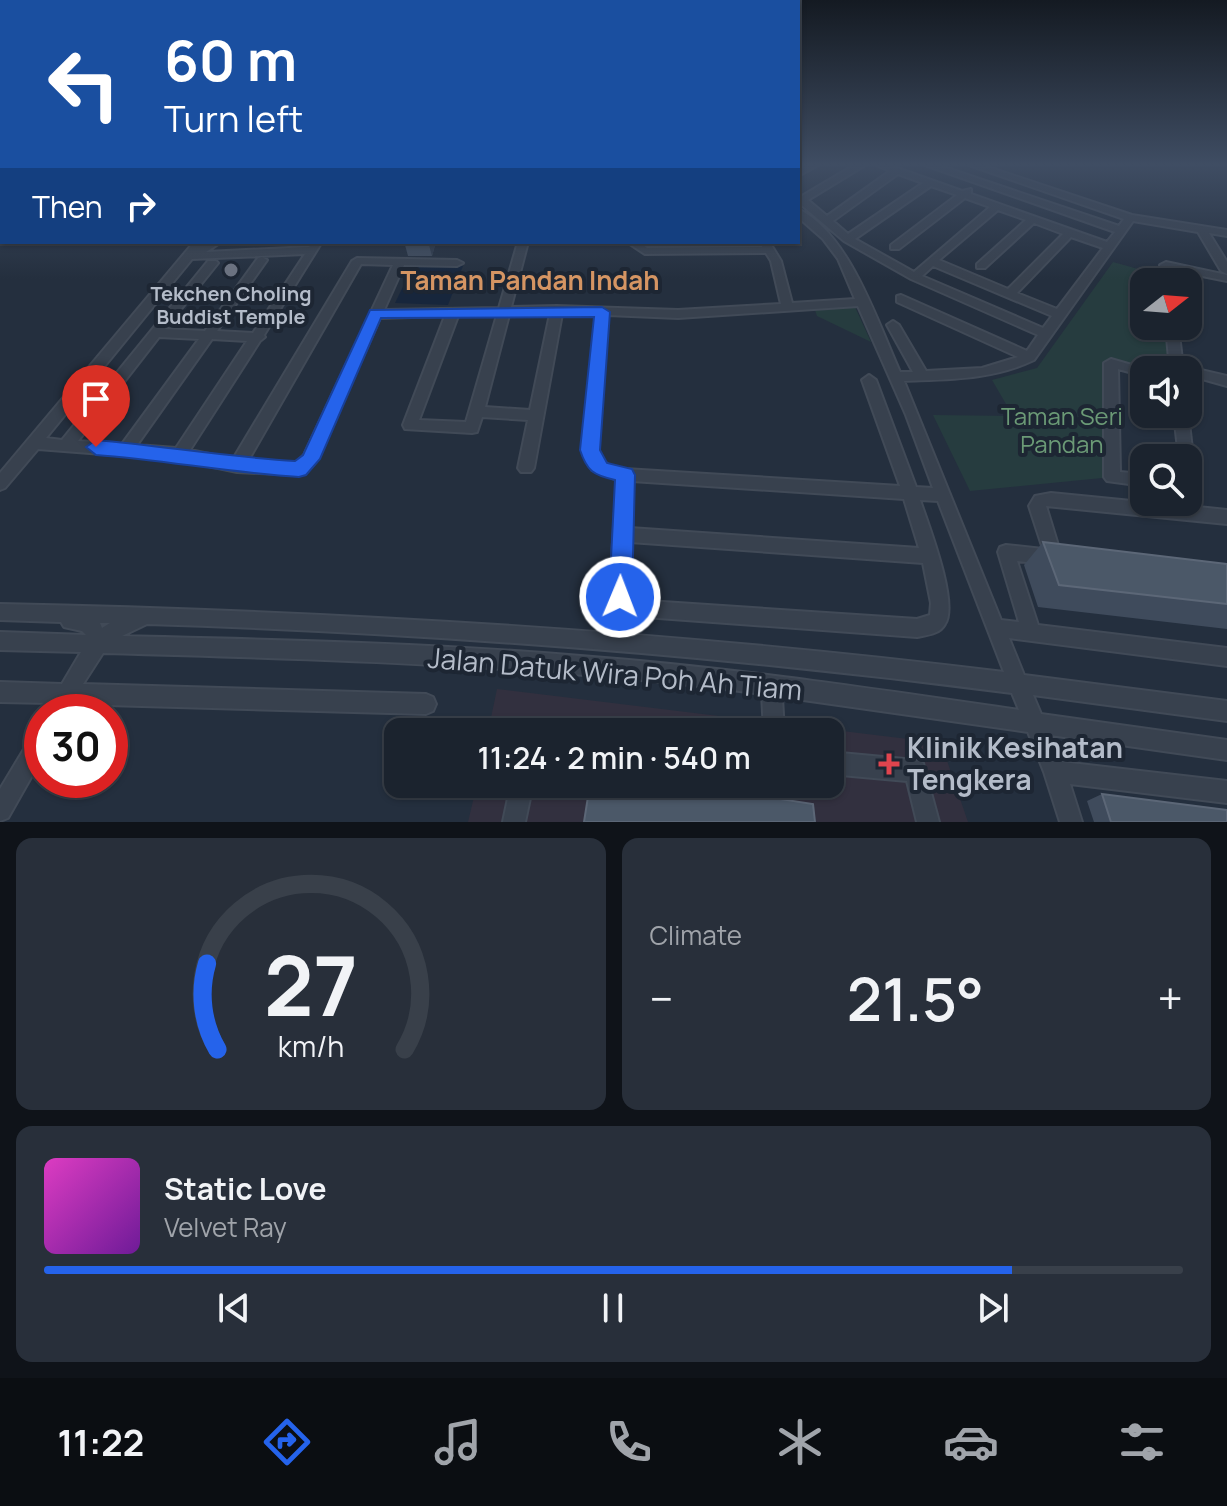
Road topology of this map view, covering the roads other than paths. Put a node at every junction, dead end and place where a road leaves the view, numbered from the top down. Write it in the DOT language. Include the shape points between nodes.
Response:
graph roads {
  1 [pos="852,202"];
  2 [pos="901,202"];
  3 [pos="953,202"];
  4 [pos="987,202"];
  5 [pos="1039,202"];
  6 [pos="1085,202"];
  7 [pos="800,204"];
  8 [pos="800,204"];
  9 [pos="997,206"];
  10 [pos="1130,218"];
  11 [pos="1033,219"];
  12 [pos="826,221"];
  13 [pos="1201,228"];
  14 [pos="1119,230"];
  15 [pos="1070,232"];
  16 [pos="1221,232"];
  17 [pos="848,239"];
  18 [pos="199,244"];
  19 [pos="213,244"];
  20 [pos="523,244"];
  21 [pos="634,245"];
  22 [pos="314,246"];
  23 [pos="766,246"];
  24 [pos="1107,246"];
  25 [pos="895,247"];
  26 [pos="187,261"];
  27 [pos="400,261"];
  28 [pos="931,261"];
  29 [pos="212,263"];
  30 [pos="457,263"];
  31 [pos="981,266"];
  32 [pos="1227,271"];
  33 [pos="1202,273"];
  34 [pos="915,277"];
  35 [pos="1227,278"];
  36 [pos="1010,294"];
  37 [pos="901,299"];
  38 [pos="861,302"];
  39 [pos="787,306"];
  40 [pos="557,310"];
  41 [pos="506,311"];
  42 [pos="453,312"];
  43 [pos="602,312"];
  44 [pos="375,314"];
  45 [pos="1060,315"];
  46 [pos="893,325"];
  47 [pos="156,333"];
  48 [pos="211,334"];
  49 [pos="1046,334"];
  50 [pos="259,337"];
  51 [pos="1029,357"];
  52 [pos="1130,368"];
  53 [pos="921,375"];
  54 [pos="1202,375"];
  55 [pos="896,377"];
  56 [pos="869,380"];
  57 [pos="1227,381"];
  58 [pos="476,412"];
  59 [pos="536,415"];
  60 [pos="34,443"];
  61 [pos="66,445"];
  62 [pos="126,450"];
  63 [pos="180,454"];
  64 [pos="237,466"];
  65 [pos="526,468"];
  66 [pos="625,475"];
  67 [pos="1130,479"];
  68 [pos="0,484"];
  69 [pos="909,493"];
  70 [pos="943,495"];
  71 [pos="1130,507"];
  72 [pos="1202,514"];
  73 [pos="1227,517"];
  74 [pos="622,534"];
  75 [pos="930,556"];
  76 [pos="0,613"];
  77 [pos="160,615"];
  78 [pos="995,628"];
  79 [pos="1031,633"];
  80 [pos="585,639"];
  81 [pos="0,641"];
  82 [pos="97,644"];
  83 [pos="1227,657"];
  84 [pos="584,666"];
  85 [pos="1020,684"];
  86 [pos="772,687"];
  87 [pos="0,692"];
  88 [pos="68,694"];
  89 [pos="24,697"];
  90 [pos="128,704"];
  91 [pos="426,704"];
  92 [pos="1227,711"];
  93 [pos="773,718"];
  94 [pos="1035,722"];
  95 [pos="1227,750"];
  96 [pos="844,764"];
  97 [pos="24,768"];
  98 [pos="1055,772"];
  99 [pos="1227,792"];
  100 [pos="519,798"];
  101 [pos="1,806"];
  102 [pos="514,822"];
  103 [pos="928,822"];
  104 [pos="1071,822"];
  1 -- 12 [label="street"];
  2 -- 17 [label="street"];
  3 -- 25 [label="street"];
  4 -- 9 [label="street"];
  5 -- 14 [label="street"];
  6 -- 10 [label="street"];
  7 -- 12 [label="street"];
  8 -- 38 [label="street" via="836,248"];
  9 -- 11 [label="street"];
  9 -- 28 [label="street"];
  10 -- 13 [label="street"];
  10 -- 14 [label="street"];
  11 -- 15 [label="street"];
  11 -- 31 [label="street"];
  12 -- 17 [label="street"];
  13 -- 16 [label="street"];
  13 -- 32 [label="street"];
  14 -- 24 [label="street"];
  15 -- 24 [label="street"];
  15 -- 36 [label="street"];
  17 -- 34 [label="street"];
  18 -- 26 [label="street"];
  19 -- 26 [label="street"];
  20 -- 41 [label="street"];
  21 -- 23 [label="street" via="654,251"];
  22 -- 26 [label="street"];
  22 -- 50 [label="street"];
  23 -- 39 [label="street" via="776,261"];
  24 -- 45 [label="street"];
  26 -- 29 [label="street"];
  26 -- 60 [label="street"];
  27 -- 30 [label="street"];
  27 -- 44 [label="street"];
  27 -- 64 [label="street" via="357,261"];
  28 -- 34 [label="street"];
  28 -- 36 [label="street"];
  29 -- 47 [label="street"];
  29 -- 48 [label="street" via="262,260"];
  33 -- 35 [label="street"];
  34 -- 49 [label="street"];
  36 -- 45 [label="street"];
  37 -- 51 [label="street"];
  38 -- 39 [label="street"];
  38 -- 55 [label="street"];
  39 -- 43 [label="street" via="678,314"];
  40 -- 41 [label="street"];
  40 -- 43 [label="street"];
  40 -- 59 [label="street"];
  41 -- 42 [label="street"];
  41 -- 58 [label="street"];
  42 -- 44 [label="street"];
  42 -- 58 [label="street" via="410,425 472,428"];
  43 -- 66 [label="street" via="591,457 602,470"];
  44 -- 64 [label="street" via="305,466"];
  45 -- 49 [label="street"];
  46 -- 53 [label="street"];
  47 -- 48 [label="street"];
  47 -- 61 [label="street"];
  48 -- 50 [label="street"];
  48 -- 62 [label="street"];
  49 -- 51 [label="street"];
  50 -- 63 [label="street"];
  51 -- 53 [label="street" via="1007,367"];
  52 -- 67 [label="street" via="1111,363 1112,477"];
  53 -- 55 [label="street"];
  54 -- 57 [label="street"];
  55 -- 70 [label="street"];
  56 -- 69 [label="street"];
  58 -- 59 [label="street"];
  59 -- 65 [label="street"];
  60 -- 61 [label="street"];
  60 -- 68 [label="street"];
  61 -- 62 [label="street"];
  62 -- 63 [label="street"];
  63 -- 64 [label="street"];
  66 -- 69 [label="street"];
  66 -- 74 [label="street"];
  69 -- 70 [label="street"];
  69 -- 75 [label="street"];
  70 -- 78 [label="street"];
  71 -- 79 [label="street" via="1051,499 1037,506 1062,558 1006,552"];
  72 -- 73 [label="street"];
  74 -- 75 [label="street"];
  74 -- 75 [label="street" via="619,589 624,604 639,610 931,626 941,607"];
  76 -- 77 [label="street, Jalan Datuk Wira Poh Ah Tiam"];
  76 -- 82 [label="street" via="91,624 97,630"];
  77 -- 80 [label="street, Jalan Datuk Wira Poh Ah Tiam"];
  77 -- 82 [label="street" via="125,623"];
  78 -- 79 [label="street"];
  78 -- 85 [label="street"];
  79 -- 83 [label="street"];
  80 -- 84 [label="street"];
  80 -- 85 [label="street, Jalan Datuk Wira Poh Ah Tiam"];
  81 -- 82 [label="street, Jalan Datuk Wira Poh Ah Tiam"];
  82 -- 84 [label="street, Jalan Datuk Wira Poh Ah Tiam"];
  82 -- 88 [label="street"];
  84 -- 86 [label="street, Jalan Datuk Wira Poh Ah Tiam"];
  85 -- 92 [label="street, Jalan Datuk Wira Poh Ah Tiam"];
  85 -- 94 [label="street"];
  86 -- 93 [label="street"];
  86 -- 94 [label="street, Jalan Datuk Wira Poh Ah Tiam"];
  87 -- 89 [label="street"];
  90 -- 91 [label="street"];
  94 -- 95 [label="street, Jalan Datuk Wira Poh Ah Tiam"];
  94 -- 98 [label="street"];
  96 -- 103 [label="street" via="915,771"];
  97 -- 101 [label="street"];
  98 -- 99 [label="street"];
  98 -- 104 [label="street"];
  100 -- 102 [label="street"];
}
